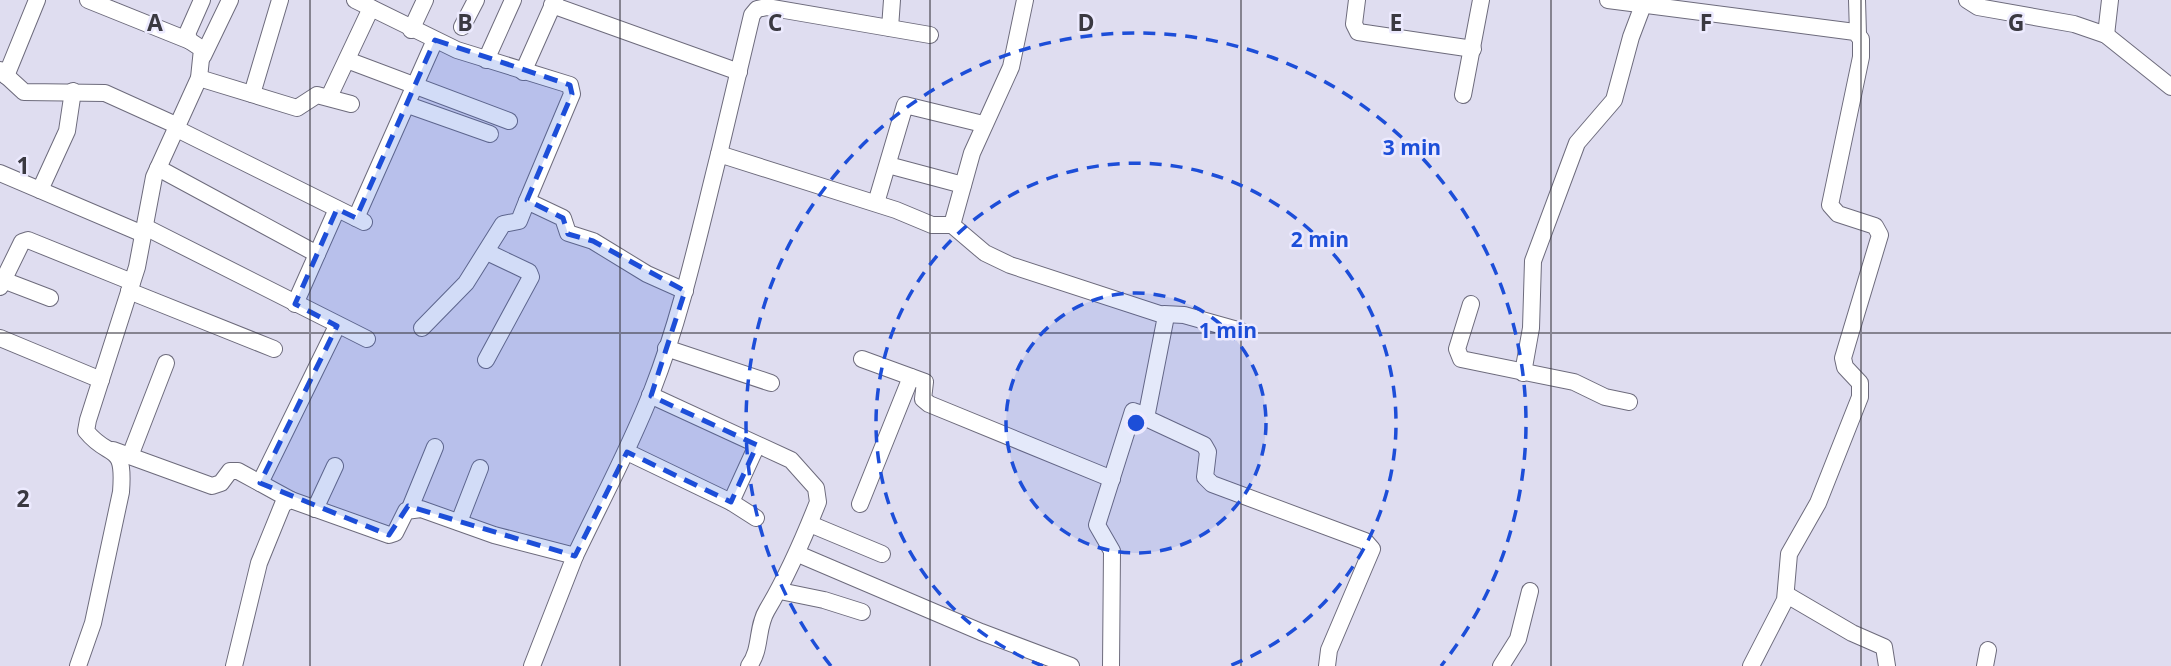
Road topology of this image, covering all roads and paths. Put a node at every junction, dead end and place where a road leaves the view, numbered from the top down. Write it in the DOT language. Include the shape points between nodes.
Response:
graph roads {
  1 [pos="37,0"];
  2 [pos="90,0"];
  3 [pos="202,0"];
  4 [pos="230,0"];
  5 [pos="280,0"];
  6 [pos="425,0"];
  7 [pos="476,0"];
  8 [pos="513,0"];
  9 [pos="892,0"];
  10 [pos="1025,0"];
  11 [pos="1357,0"];
  12 [pos="1481,0"];
  13 [pos="1608,0"];
  14 [pos="1857,0"];
  15 [pos="1967,0"];
  16 [pos="2110,0"];
  17 [pos="553,3"];
  18 [pos="1645,3"];
  19 [pos="365,4"];
  20 [pos="797,6"];
  21 [pos="462,27"];
  22 [pos="890,28"];
  23 [pos="411,30"];
  24 [pos="1858,34"];
  25 [pos="930,35"];
  26 [pos="2105,35"];
  27 [pos="435,40"];
  28 [pos="190,41"];
  29 [pos="1473,49"];
  30 [pos="203,56"];
  31 [pos="347,60"];
  32 [pos="486,60"];
  33 [pos="523,72"];
  34 [pos="739,72"];
  35 [pos="3,73"];
  36 [pos="198,78"];
  37 [pos="415,86"];
  38 [pos="2171,87"];
  39 [pos="74,91"];
  40 [pos="252,94"];
  41 [pos="1463,95"];
  42 [pos="329,97"];
  43 [pos="351,104"];
  44 [pos="408,105"];
  45 [pos="509,121"];
  46 [pos="983,124"];
  47 [pos="178,127"];
  48 [pos="490,134"];
  49 [pos="719,154"];
  50 [pos="888,165"];
  51 [pos="158,168"];
  52 [pos="0,173"];
  53 [pos="963,185"];
  54 [pos="40,190"];
  55 [pos="527,201"];
  56 [pos="876,204"];
  57 [pos="337,209"];
  58 [pos="952,225"];
  59 [pos="144,230"];
  60 [pos="487,252"];
  61 [pos="317,254"];
  62 [pos="2,284"];
  63 [pos="131,287"];
  64 [pos="685,291"];
  65 [pos="50,298"];
  66 [pos="295,304"];
  67 [pos="1471,304"];
  68 [pos="1164,314"];
  69 [pos="337,326"];
  70 [pos="422,328"];
  71 [pos="1241,331"];
  72 [pos="0,338"];
  73 [pos="367,338"];
  74 [pos="666,348"];
  75 [pos="274,349"];
  76 [pos="862,359"];
  77 [pos="486,360"];
  78 [pos="166,363"];
  79 [pos="1523,373"];
  80 [pos="911,377"];
  81 [pos="101,380"];
  82 [pos="771,383"];
  83 [pos="650,396"];
  84 [pos="1629,402"];
  85 [pos="1145,415"];
  86 [pos="757,444"];
  87 [pos="435,447"];
  88 [pos="113,450"];
  89 [pos="627,452"];
  90 [pos="130,456"];
  91 [pos="335,466"];
  92 [pos="480,468"];
  93 [pos="1112,479"];
  94 [pos="260,483"];
  95 [pos="291,500"];
  96 [pos="732,502"];
  97 [pos="860,503"];
  98 [pos="410,508"];
  99 [pos="315,509"];
  100 [pos="756,518"];
  101 [pos="459,522"];
  102 [pos="810,524"];
  103 [pos="798,554"];
  104 [pos="882,554"];
  105 [pos="575,556"];
  106 [pos="780,591"];
  107 [pos="1530,591"];
  108 [pos="1787,594"];
  109 [pos="862,612"];
  110 [pos="78,666"];
  111 [pos="234,666"];
  112 [pos="532,666"];
  113 [pos="749,666"];
  114 [pos="1071,666"];
  115 [pos="1111,666"];
  116 [pos="1326,666"];
  117 [pos="1501,666"];
  118 [pos="1751,666"];
  119 [pos="1886,666"];
  1 -- 35 [label="street"];
  2 -- 28 [label="street"];
  3 -- 28 [label="street" via="188,25"];
  4 -- 30 [label="street"];
  5 -- 40 [label="street"];
  6 -- 23 [label="street"];
  7 -- 21 [label="street"];
  8 -- 32 [label="street"];
  9 -- 22 [label="street"];
  10 -- 46 [label="street" via="1011,67"];
  11 -- 29 [label="street" via="1354,24 1362,34"];
  12 -- 29 [label="street"];
  13 -- 18 [label="street"];
  14 -- 24 [label="street"];
  15 -- 26 [label="street" via="1978,8 2074,24"];
  16 -- 26 [label="street"];
  17 -- 33 [label="street"];
  17 -- 34 [label="street"];
  18 -- 24 [label="street"];
  18 -- 79 [label="street" via="1614,100 1577,143 1538,244"];
  19 -- 23 [label="street"];
  19 -- 31 [label="street"];
  20 -- 22 [label="street"];
  20 -- 34 [label="street" via="754,11"];
  22 -- 25 [label="street"];
  23 -- 27 [label="street"];
  24 -- 108 [label="street" via="1861,57 1830,205 1838,214 1875,226 1880,235 1843,358 1861,389 1818,503 1789,554"];
  26 -- 38 [label="street"];
  27 -- 32 [label="street"];
  27 -- 37 [label="street"];
  28 -- 30 [label="street"];
  29 -- 41 [label="street"];
  30 -- 36 [label="street"];
  31 -- 37 [label="street"];
  31 -- 42 [label="street"];
  32 -- 33 [label="street"];
  33 -- 55 [label="street" via="570,85 572,94"];
  34 -- 49 [label="street"];
  35 -- 39 [label="street" via="24,92"];
  36 -- 40 [label="street"];
  36 -- 47 [label="street"];
  37 -- 44 [label="street"];
  37 -- 45 [label="street"];
  39 -- 47 [label="street" via="105,93"];
  39 -- 54 [label="street" via="67,131"];
  40 -- 42 [label="street" via="298,108 317,95"];
  42 -- 43 [label="street"];
  44 -- 48 [label="street"];
  44 -- 57 [label="street" via="360,220"];
  46 -- 50 [label="street" via="905,105"];
  46 -- 53 [label="street"];
  47 -- 51 [label="street"];
  47 -- 57 [label="street"];
  49 -- 56 [label="street"];
  49 -- 64 [label="street"];
  50 -- 53 [label="street"];
  50 -- 56 [label="street"];
  51 -- 59 [label="street"];
  51 -- 61 [label="street"];
  52 -- 54 [label="street"];
  53 -- 58 [label="street"];
  54 -- 59 [label="street"];
  55 -- 60 [label="street" via="522,217 503,224"];
  55 -- 64 [label="street" via="563,218 568,233 593,241"];
  56 -- 58 [label="street" via="932,225"];
  57 -- 61 [label="street"];
  58 -- 68 [label="street" via="985,253 1010,265"];
  59 -- 63 [label="street"];
  59 -- 66 [label="street"];
  60 -- 70 [label="street" via="466,283"];
  60 -- 77 [label="street" via="531,277"];
  61 -- 66 [label="street"];
  62 -- 63 [label="street" via="22,242 28,240"];
  62 -- 65 [label="street"];
  63 -- 75 [label="street"];
  63 -- 81 [label="street"];
  64 -- 74 [label="street"];
  66 -- 69 [label="street"];
  67 -- 79 [label="street" via="1457,349 1461,359"];
  68 -- 71 [label="street"];
  68 -- 85 [label="street" via="1167,325"];
  69 -- 73 [label="street"];
  69 -- 94 [label="street"];
  72 -- 81 [label="street"];
  74 -- 82 [label="street"];
  74 -- 83 [label="street"];
  76 -- 80 [label="street"];
  78 -- 90 [label="street"];
  79 -- 84 [label="street" via="1574,382 1605,397"];
  80 -- 93 [label="street" via="927,384 923,398 929,404"];
  80 -- 97 [label="street"];
  81 -- 88 [label="street" via="86,431"];
  83 -- 86 [label="street"];
  83 -- 89 [label="street"];
  85 -- 93 [label="street" via="1133,411"];
  85 -- 116 [label="street" via="1204,444 1208,452 1205,477 1212,484 1370,545 1372,556"];
  86 -- 96 [label="street"];
  86 -- 102 [label="street" via="791,460 816,488 818,502"];
  87 -- 98 [label="street"];
  88 -- 90 [label="street"];
  88 -- 110 [label="street" via="122,472 121,492 93,623"];
  89 -- 96 [label="street"];
  89 -- 105 [label="street"];
  90 -- 94 [label="street" via="212,485 221,483 233,470"];
  91 -- 99 [label="street"];
  92 -- 101 [label="street"];
  93 -- 115 [label="street" via="1097,525 1112,551"];
  94 -- 95 [label="street"];
  95 -- 99 [label="street"];
  95 -- 111 [label="street" via="283,504 259,563"];
  96 -- 100 [label="street"];
  98 -- 99 [label="street" via="395,533 389,535"];
  98 -- 101 [label="street"];
  101 -- 105 [label="street"];
  102 -- 103 [label="street"];
  102 -- 104 [label="street"];
  103 -- 106 [label="street"];
  103 -- 114 [label="street"];
  105 -- 112 [label="street"];
  106 -- 109 [label="street"];
  106 -- 113 [label="street" via="767,610"];
  107 -- 117 [label="street" via="1518,639"];
  108 -- 118 [label="street"];
  108 -- 119 [label="street" via="1884,647"];
}
